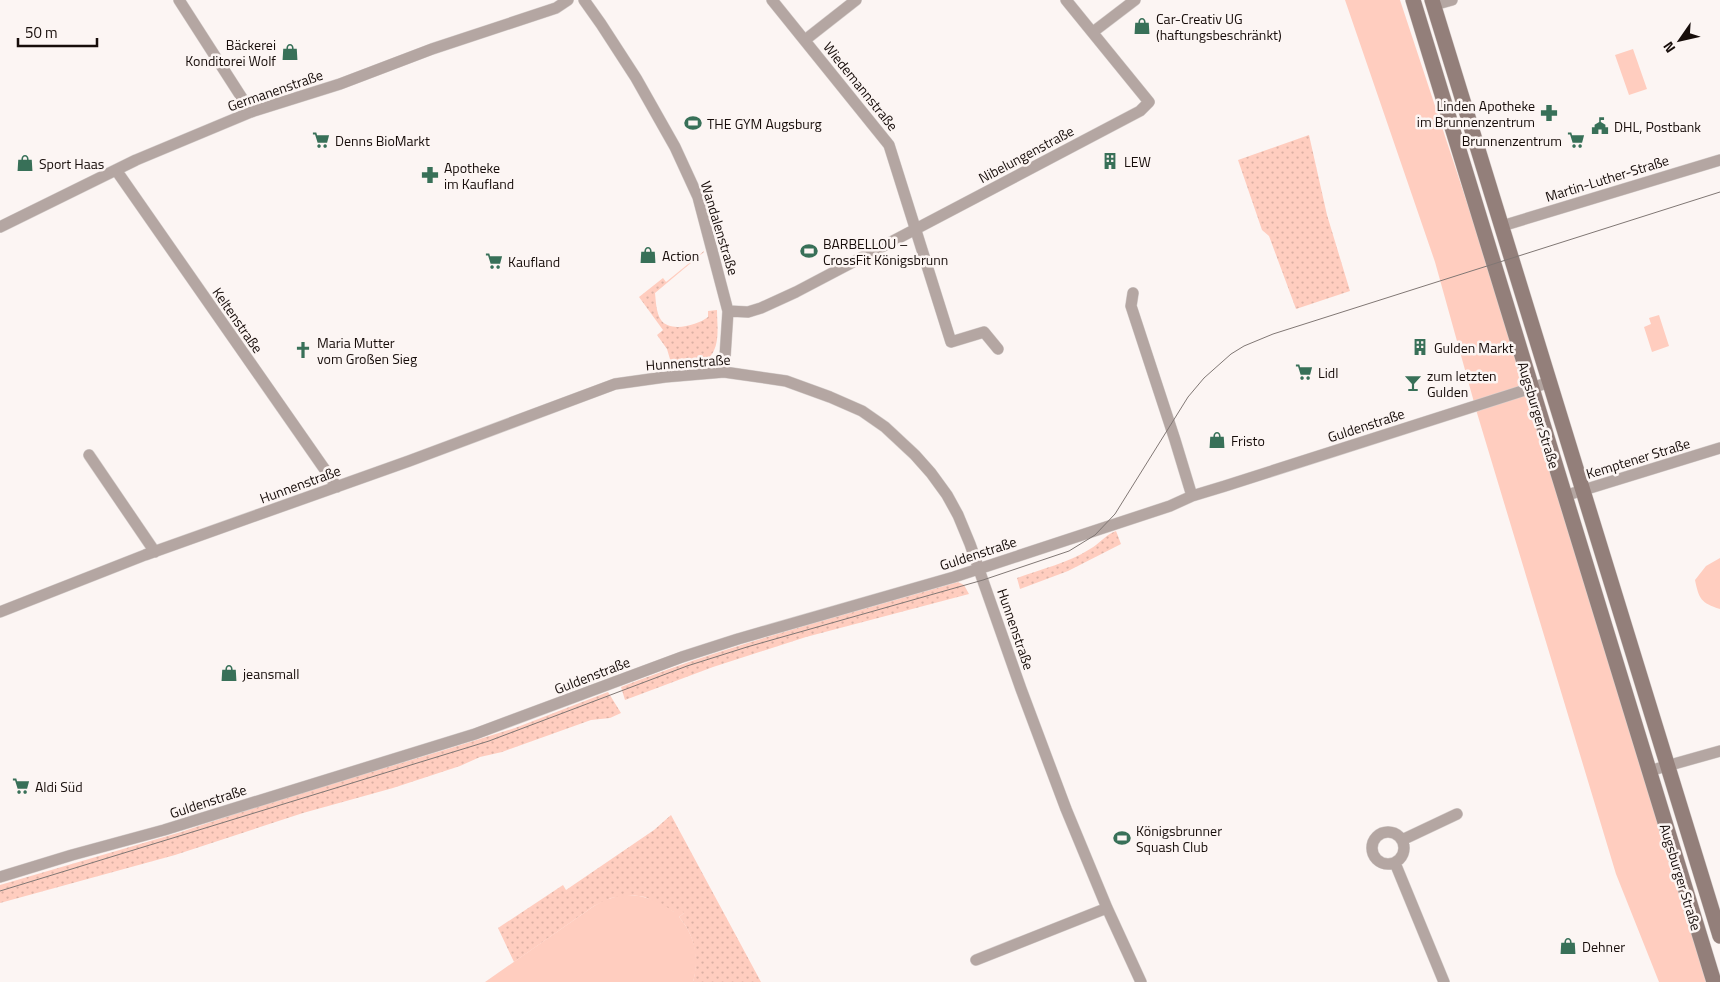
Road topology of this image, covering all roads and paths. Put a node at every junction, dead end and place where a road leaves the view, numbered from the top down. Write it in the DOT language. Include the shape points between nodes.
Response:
graph roads {
  1 [pos="179,0"];
  2 [pos="568,0"];
  3 [pos="584,0"];
  4 [pos="772,0"];
  5 [pos="856,0"];
  6 [pos="1066,0"];
  7 [pos="1135,0"];
  8 [pos="1413,0"];
  9 [pos="1452,0"];
  10 [pos="1433,3"];
  11 [pos="1093,32"];
  12 [pos="805,40"];
  13 [pos="251,112"];
  14 [pos="1720,160"];
  15 [pos="116,170"];
  16 [pos="1502,226"];
  17 [pos="0,227"];
  18 [pos="915,230"];
  19 [pos="1133,293"];
  20 [pos="728,312"];
  21 [pos="998,349"];
  22 [pos="724,372"];
  23 [pos="1550,382"];
  24 [pos="1530,388"];
  25 [pos="1720,448"];
  26 [pos="89,456"];
  27 [pos="337,487"];
  28 [pos="1583,491"];
  29 [pos="1192,496"];
  30 [pos="1564,496"];
  31 [pos="156,552"];
  32 [pos="978,569"];
  33 [pos="0,612"];
  34 [pos="1720,751"];
  35 [pos="1668,766"];
  36 [pos="1649,771"];
  37 [pos="1457,814"];
  38 [pos="1402,840"];
  39 [pos="1395,863"];
  40 [pos="0,877"];
  41 [pos="1107,908"];
  42 [pos="1720,936"];
  43 [pos="976,960"];
  44 [pos="1141,982"];
  45 [pos="1444,982"];
  46 [pos="1714,982"];
  1 -- 13 [label="street"];
  2 -- 13 [label="street, Germanenstraße" via="556,8"];
  3 -- 20 [label="street, Wandalenstraße" via="636,78 675,147 698,197"];
  4 -- 12 [label="street, Wiedemannstraße"];
  5 -- 12 [label="street"];
  6 -- 11 [label="street"];
  7 -- 11 [label="street"];
  8 -- 24 [label="street, Augsburger Straße"];
  9 -- 10 [label="street"];
  10 -- 16 [label="street, Augsburger Straße"];
  11 -- 18 [label="street, Nibelungenstraße" via="1149,102 1140,111"];
  12 -- 18 [label="street, Wiedemannstraße" via="889,145"];
  13 -- 15 [label="street, Germanenstraße"];
  14 -- 16 [label="street, Martin-Luther-Straße"];
  15 -- 17 [label="street, Germanenstraße"];
  15 -- 27 [label="street, Keltenstraße"];
  16 -- 23 [label="street, Augsburger Straße"];
  18 -- 20 [label="street, Nibelungenstraße" via="761,308"];
  18 -- 21 [label="street" via="951,342 984,332"];
  19 -- 29 [label="street" via="1131,306"];
  20 -- 22 [label="street, Wandalenstraße"];
  22 -- 27 [label="street, Hunnenstraße" via="615,384"];
  22 -- 32 [label="street, Hunnenstraße" via="786,381 862,412 885,428 915,455 947,495"];
  23 -- 24 [label="street, Guldenstraße"];
  23 -- 28 [label="street, Augsburger Straße"];
  24 -- 29 [label="street, Guldenstraße"];
  24 -- 30 [label="street, Augsburger Straße"];
  25 -- 28 [label="street, Kemptener Straße"];
  26 -- 31 [label="street"];
  27 -- 31 [label="street, Hunnenstraße"];
  28 -- 30 [label="street, Kemptener Straße"];
  28 -- 35 [label="street, Augsburger Straße"];
  29 -- 32 [label="street, Guldenstraße"];
  30 -- 36 [label="street, Augsburger Straße"];
  31 -- 33 [label="street, Hunnenstraße"];
  32 -- 40 [label="street, Guldenstraße" via="738,638 475,734"];
  32 -- 41 [label="street, Hunnenstraße" via="1066,809"];
  34 -- 35 [label="street"];
  35 -- 36 [label="street"];
  35 -- 42 [label="street, Augsburger Straße"];
  36 -- 46 [label="street, Augsburger Straße"];
  37 -- 38 [label="street"];
  38 -- 39 [label="street" via="1404,851"];
  38 -- 39 [label="street" via="1394,833 1384,832 1372,842 1375,858 1384,864"];
  39 -- 45 [label="street"];
  41 -- 43 [label="street"];
  41 -- 44 [label="street, Hunnenstraße"];
}
